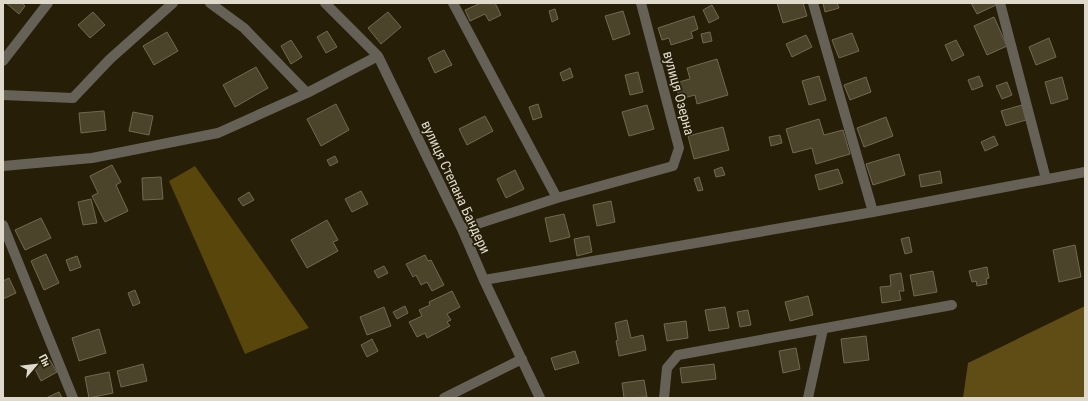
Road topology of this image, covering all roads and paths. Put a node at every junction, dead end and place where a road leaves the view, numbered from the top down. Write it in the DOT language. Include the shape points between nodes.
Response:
graph roads {
  1 [pos="48,3"];
  2 [pos="173,3"];
  3 [pos="210,3"];
  4 [pos="325,3"];
  5 [pos="453,3"];
  6 [pos="641,3"];
  7 [pos="813,3"];
  8 [pos="1000,3"];
  9 [pos="378,56"];
  10 [pos="3,61"];
  11 [pos="307,93"];
  12 [pos="3,96"];
  13 [pos="3,166"];
  14 [pos="1085,172"];
  15 [pos="1046,179"];
  16 [pos="557,198"];
  17 [pos="873,212"];
  18 [pos="3,225"];
  19 [pos="462,229"];
  20 [pos="484,280"];
  21 [pos="952,305"];
  22 [pos="823,329"];
  23 [pos="522,359"];
  24 [pos="73,398"];
  25 [pos="444,398"];
  26 [pos="540,398"];
  27 [pos="664,398"];
  28 [pos="808,398"];
  1 -- 10 [label="street"];
  2 -- 12 [label="street" via="110,59 73,98"];
  3 -- 11 [label="street" via="244,28"];
  4 -- 9 [label="street, вулиця Степана Бандери"];
  5 -- 16 [label="street"];
  6 -- 16 [label="street, вулиця Озерна" via="679,148 673,166"];
  7 -- 17 [label="street"];
  8 -- 15 [label="street"];
  9 -- 11 [label="street"];
  9 -- 19 [label="street, вулиця Степана Бандери"];
  11 -- 13 [label="street" via="218,133 92,158"];
  14 -- 15 [label="street"];
  15 -- 17 [label="street"];
  16 -- 19 [label="street, вулиця Озерна"];
  17 -- 20 [label="street"];
  18 -- 24 [label="street"];
  19 -- 20 [label="street, вулиця Степана Бандери"];
  20 -- 23 [label="street, вулиця Степана Бандери"];
  21 -- 22 [label="street"];
  22 -- 27 [label="street" via="678,355 667,368"];
  22 -- 28 [label="street"];
  23 -- 25 [label="street"];
  23 -- 26 [label="street, вулиця Степана Бандери"];
}
